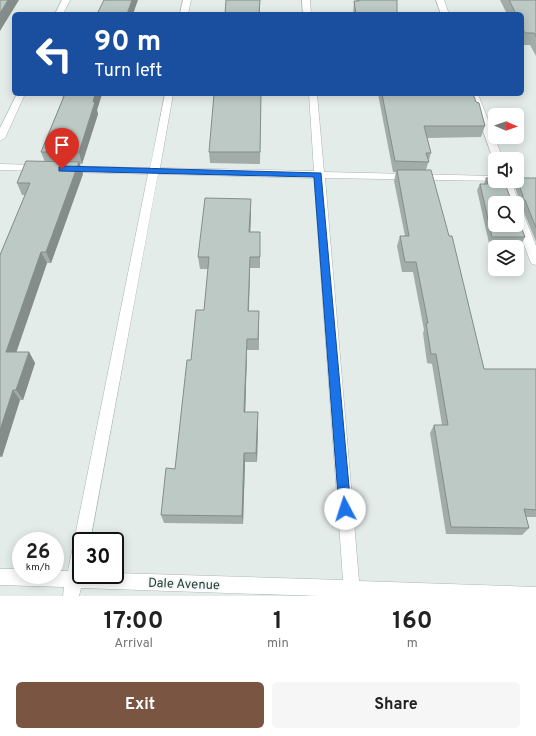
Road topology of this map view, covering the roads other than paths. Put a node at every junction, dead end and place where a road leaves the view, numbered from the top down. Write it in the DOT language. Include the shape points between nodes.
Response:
graph roads {
  1 [pos="66,0"];
  2 [pos="187,0"];
  3 [pos="306,0"];
  4 [pos="440,0"];
  5 [pos="60,12"];
  6 [pos="184,12"];
  7 [pos="307,12"];
  8 [pos="444,12"];
  9 [pos="20,96"];
  10 [pos="169,96"];
  11 [pos="312,96"];
  12 [pos="475,96"];
  13 [pos="0,138"];
  14 [pos="495,152"];
  15 [pos="0,167"];
  16 [pos="155,172"];
  17 [pos="318,174"];
  18 [pos="488,178"];
  19 [pos="524,229"];
  20 [pos="536,261"];
  21 [pos="84,532"];
  22 [pos="0,577"];
  23 [pos="73,588"];
  24 [pos="352,592"];
  25 [pos="536,595"];
  1 -- 5 [label="street"];
  2 -- 6 [label="street"];
  3 -- 7 [label="street"];
  4 -- 8 [label="street"];
  9 -- 13 [label="street"];
  10 -- 16 [label="street"];
  11 -- 17 [label="street"];
  12 -- 14 [label="street"];
  15 -- 16 [label="street"];
  16 -- 17 [label="street"];
  16 -- 21 [label="street"];
  17 -- 18 [label="street"];
  17 -- 24 [label="street"];
  19 -- 20 [label="street"];
  22 -- 23 [label="street, Dale Avenue"];
  23 -- 24 [label="street, Dale Avenue"];
  24 -- 25 [label="street, Dale Avenue"];
}
